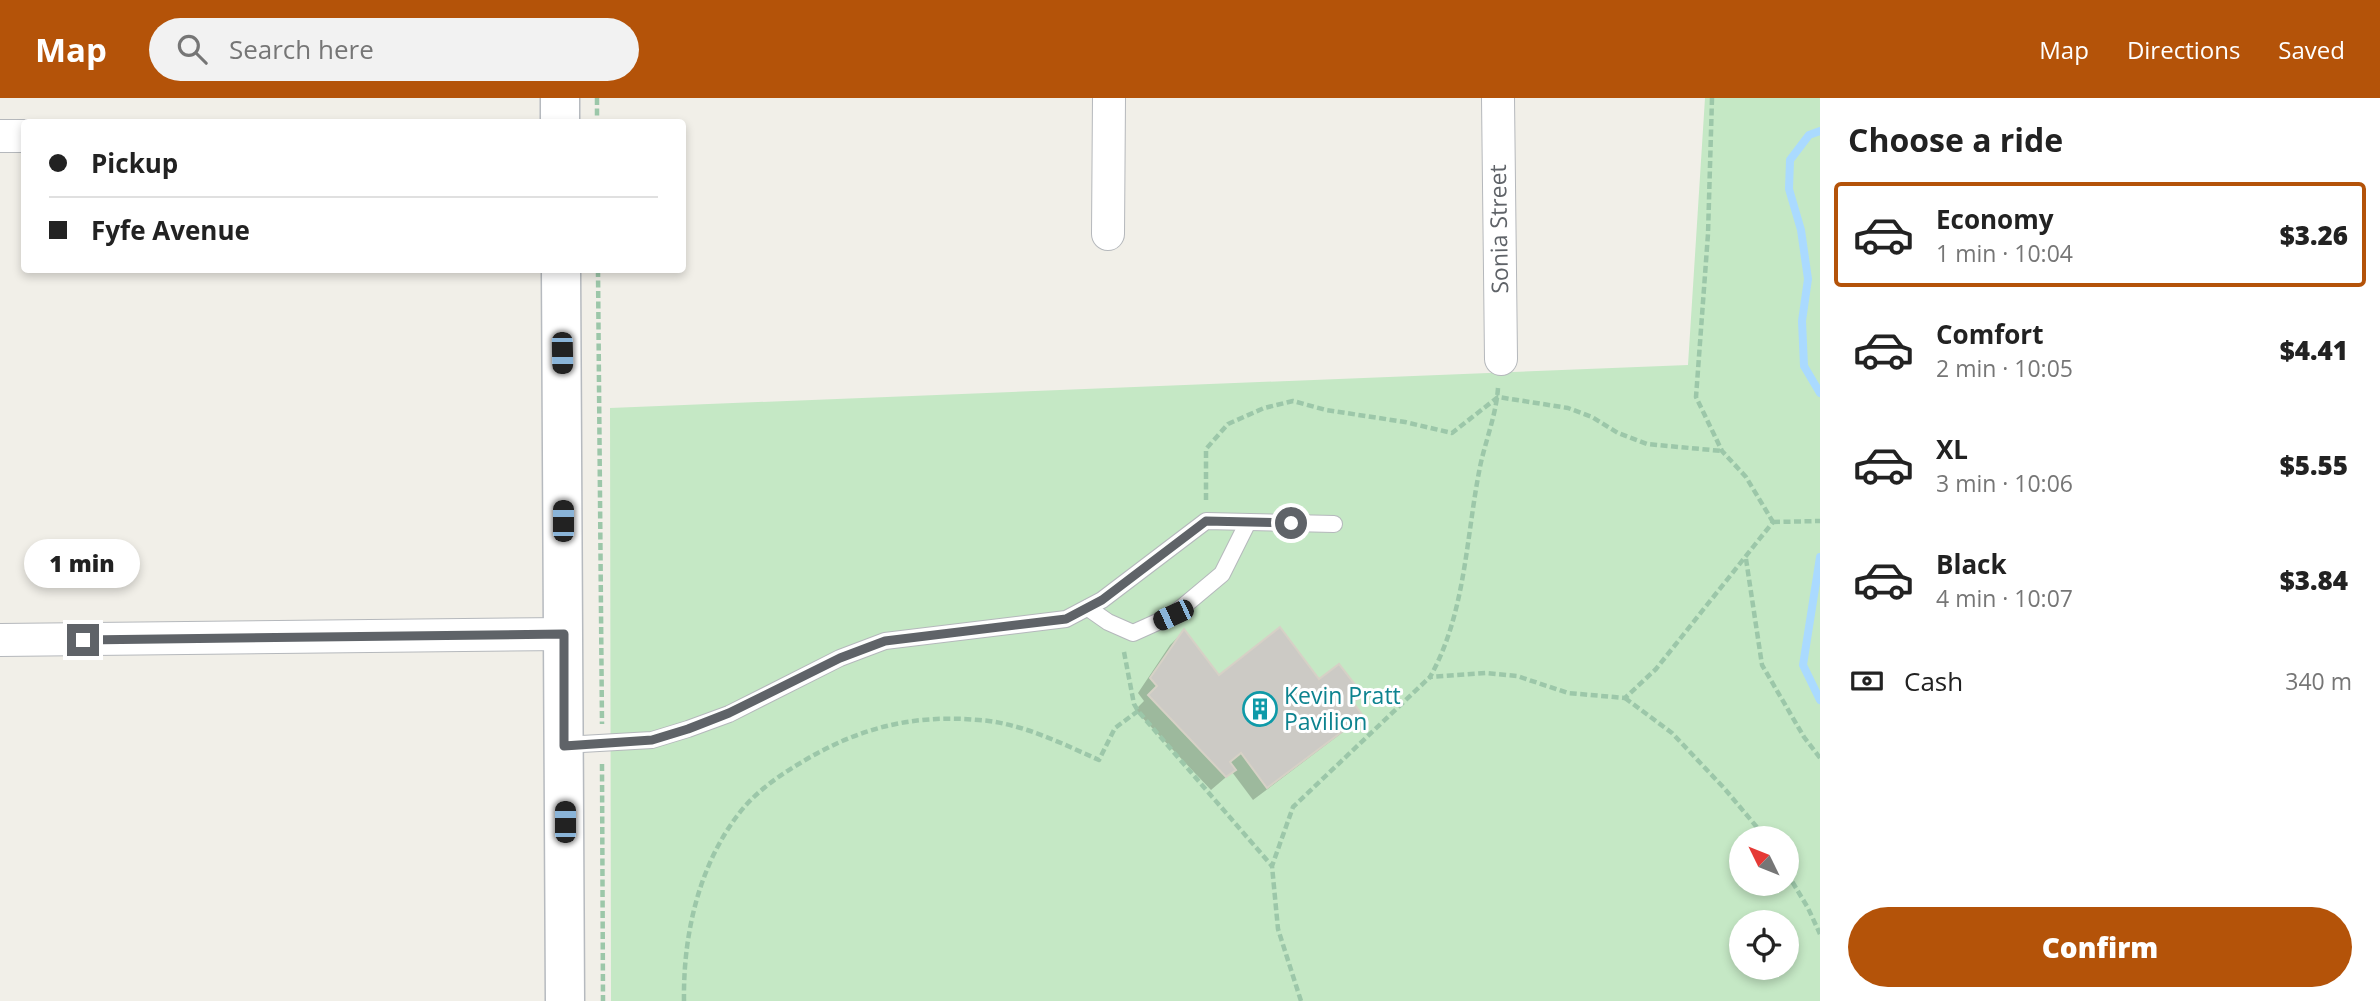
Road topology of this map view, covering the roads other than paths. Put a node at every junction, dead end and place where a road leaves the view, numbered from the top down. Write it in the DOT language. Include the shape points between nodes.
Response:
graph roads {
  1 [pos="560,98"];
  2 [pos="1109,98"];
  3 [pos="1498,98"];
  4 [pos="560,119"];
  5 [pos="0,136"];
  6 [pos="21,136"];
  7 [pos="1108,234"];
  8 [pos="561,273"];
  9 [pos="1501,359"];
  10 [pos="1248,522"];
  11 [pos="1334,524"];
  12 [pos="1088,608"];
  13 [pos="564,634"];
  14 [pos="0,640"];
  15 [pos="564,746"];
  16 [pos="565,1001"];
  1 -- 4 [label="street"];
  2 -- 7 [label="street"];
  3 -- 9 [label="street, Sonia Street"];
  5 -- 6 [label="street"];
  8 -- 13 [label="street"];
  10 -- 11 [label="lane"];
  10 -- 12 [label="lane" via="1206,521"];
  10 -- 12 [label="lane" via="1222,574 1173,615 1133,633"];
  12 -- 15 [label="lane" via="1066,619 885,641 688,729 652,740"];
  13 -- 14 [label="street"];
  13 -- 15 [label="street"];
  15 -- 16 [label="street"];
}
